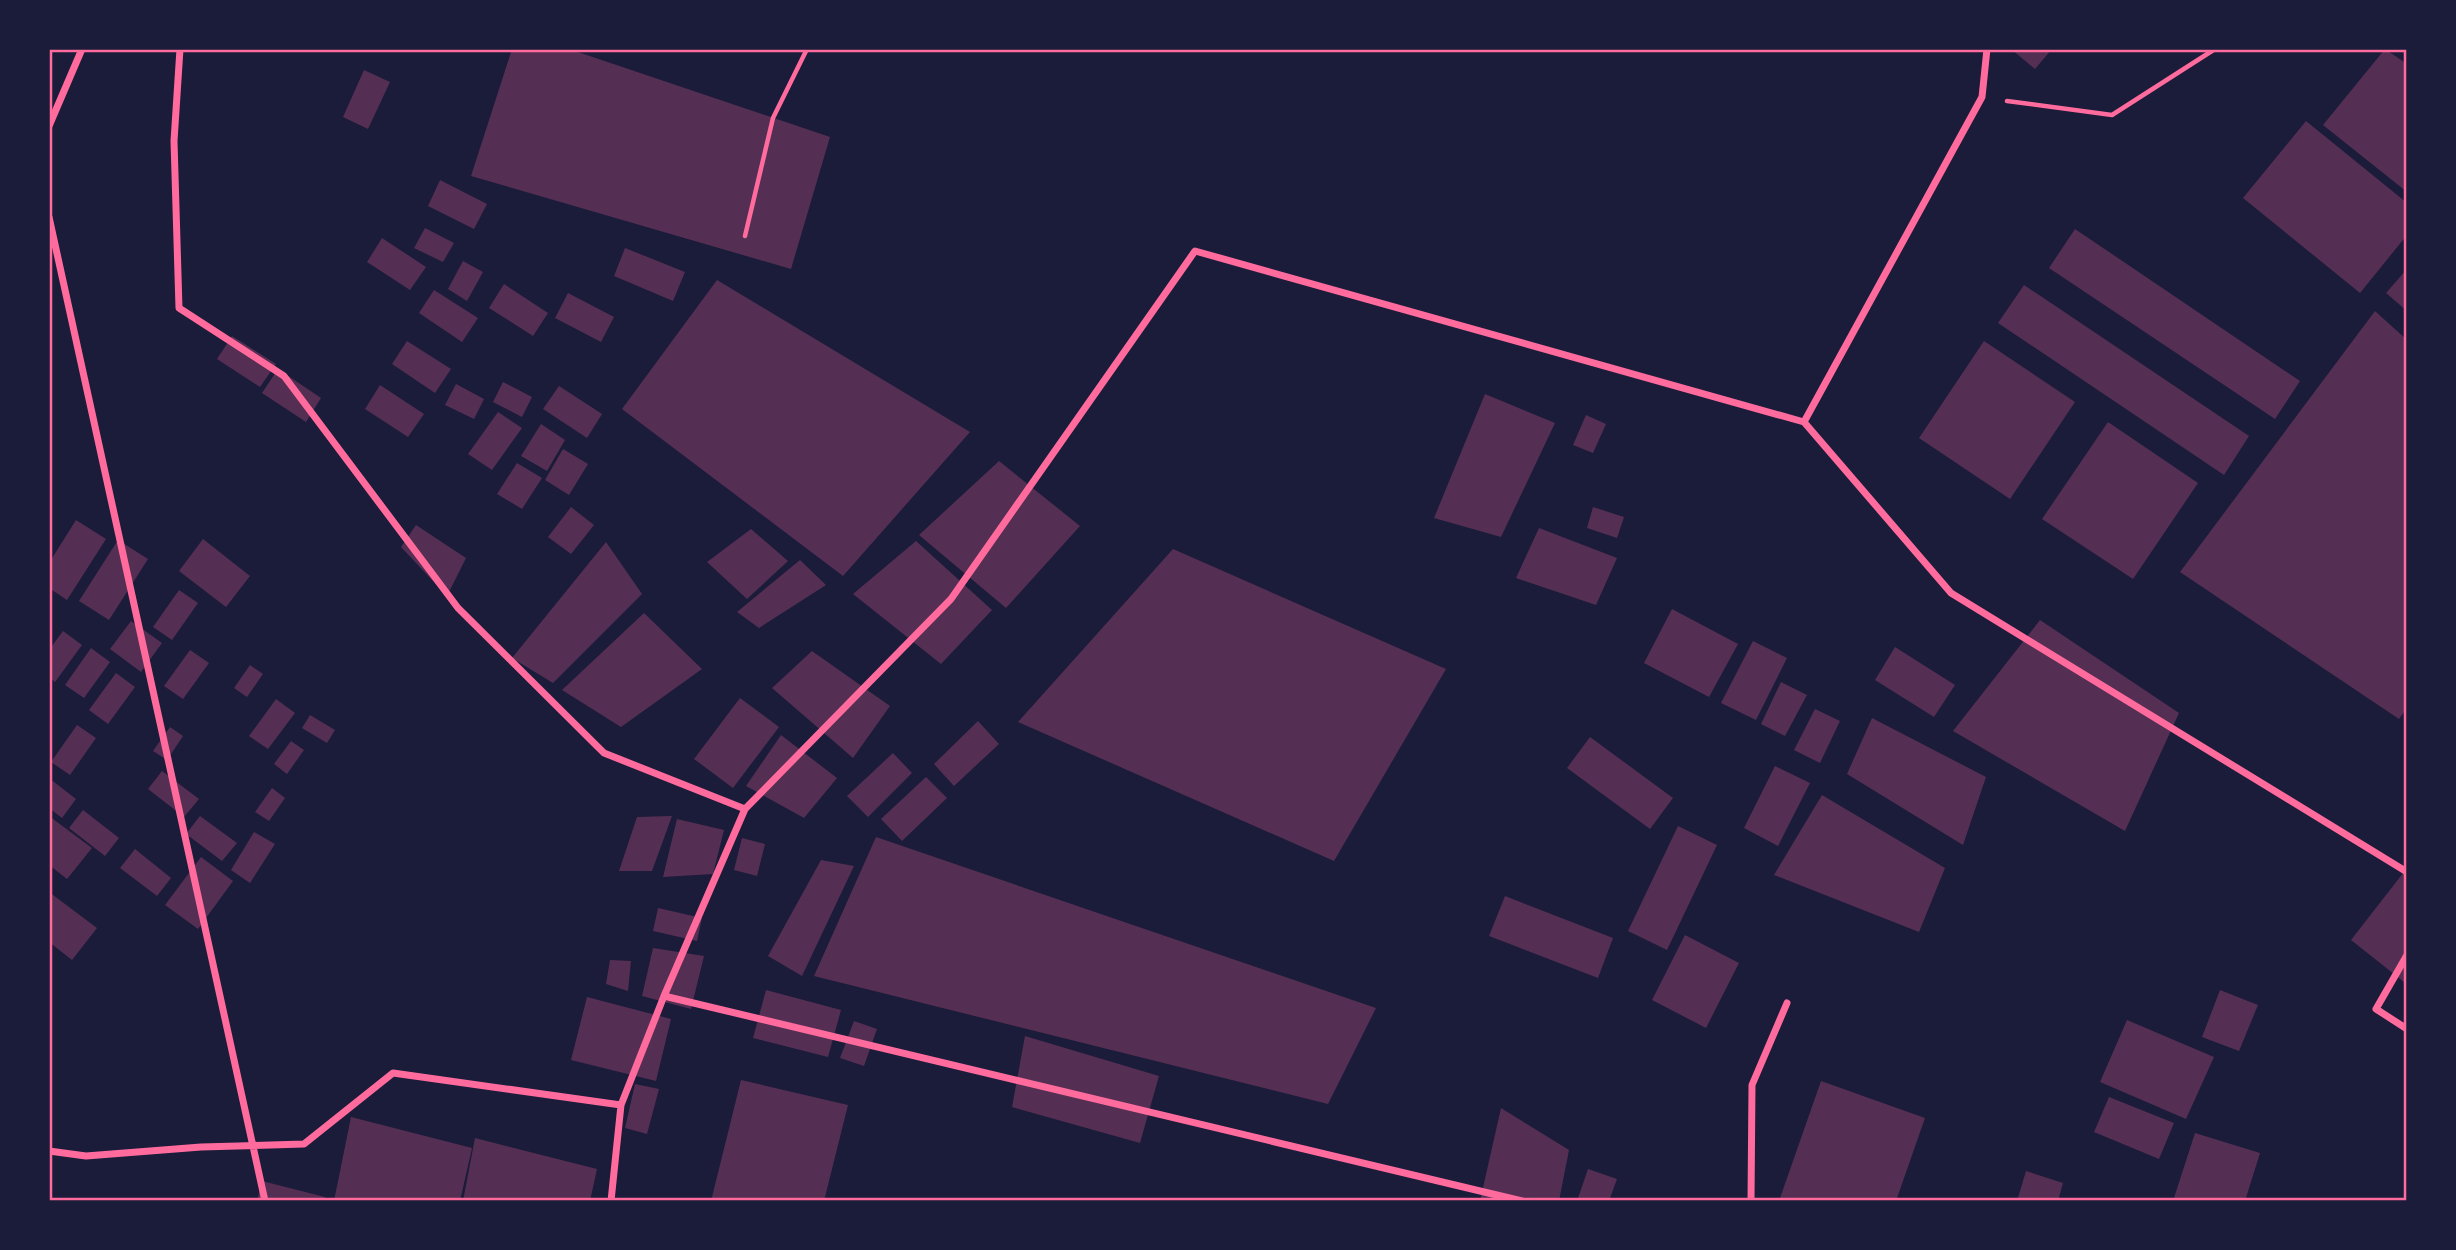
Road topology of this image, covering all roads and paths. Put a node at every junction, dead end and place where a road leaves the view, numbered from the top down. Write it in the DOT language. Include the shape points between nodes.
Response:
graph roads {
  1 [pos="82,49"];
  2 [pos="180,49"];
  3 [pos="807,49"];
  4 [pos="1987,49"];
  5 [pos="2215,49"];
  6 [pos="1982,97"];
  7 [pos="49,126"];
  8 [pos="49,217"];
  9 [pos="745,236"];
  10 [pos="1804,422"];
  11 [pos="745,809"];
  12 [pos="2407,872"];
  13 [pos="2407,955"];
  14 [pos="664,996"];
  15 [pos="1787,1003"];
  16 [pos="2407,1029"];
  17 [pos="621,1105"];
  18 [pos="49,1151"];
  19 [pos="265,1201"];
  20 [pos="611,1201"];
  21 [pos="1522,1201"];
  22 [pos="1751,1201"];
  1 -- 7 [label="street"];
  2 -- 11 [label="street" via="174,141 179,308 284,376 457,608 604,753"];
  3 -- 9 [label="path" via="773,118"];
  4 -- 6 [label="street"];
  5 -- 6 [label="path" via="2112,115"];
  6 -- 10 [label="street"];
  8 -- 19 [label="street"];
  10 -- 11 [label="street" via="1195,251 951,599"];
  10 -- 12 [label="street" via="1951,593"];
  11 -- 14 [label="street"];
  13 -- 16 [label="street" via="2376,1009"];
  14 -- 17 [label="street"];
  14 -- 21 [label="street"];
  15 -- 22 [label="street" via="1752,1085"];
  17 -- 18 [label="street" via="393,1073 304,1144 86,1156"];
  17 -- 20 [label="street"];
}
